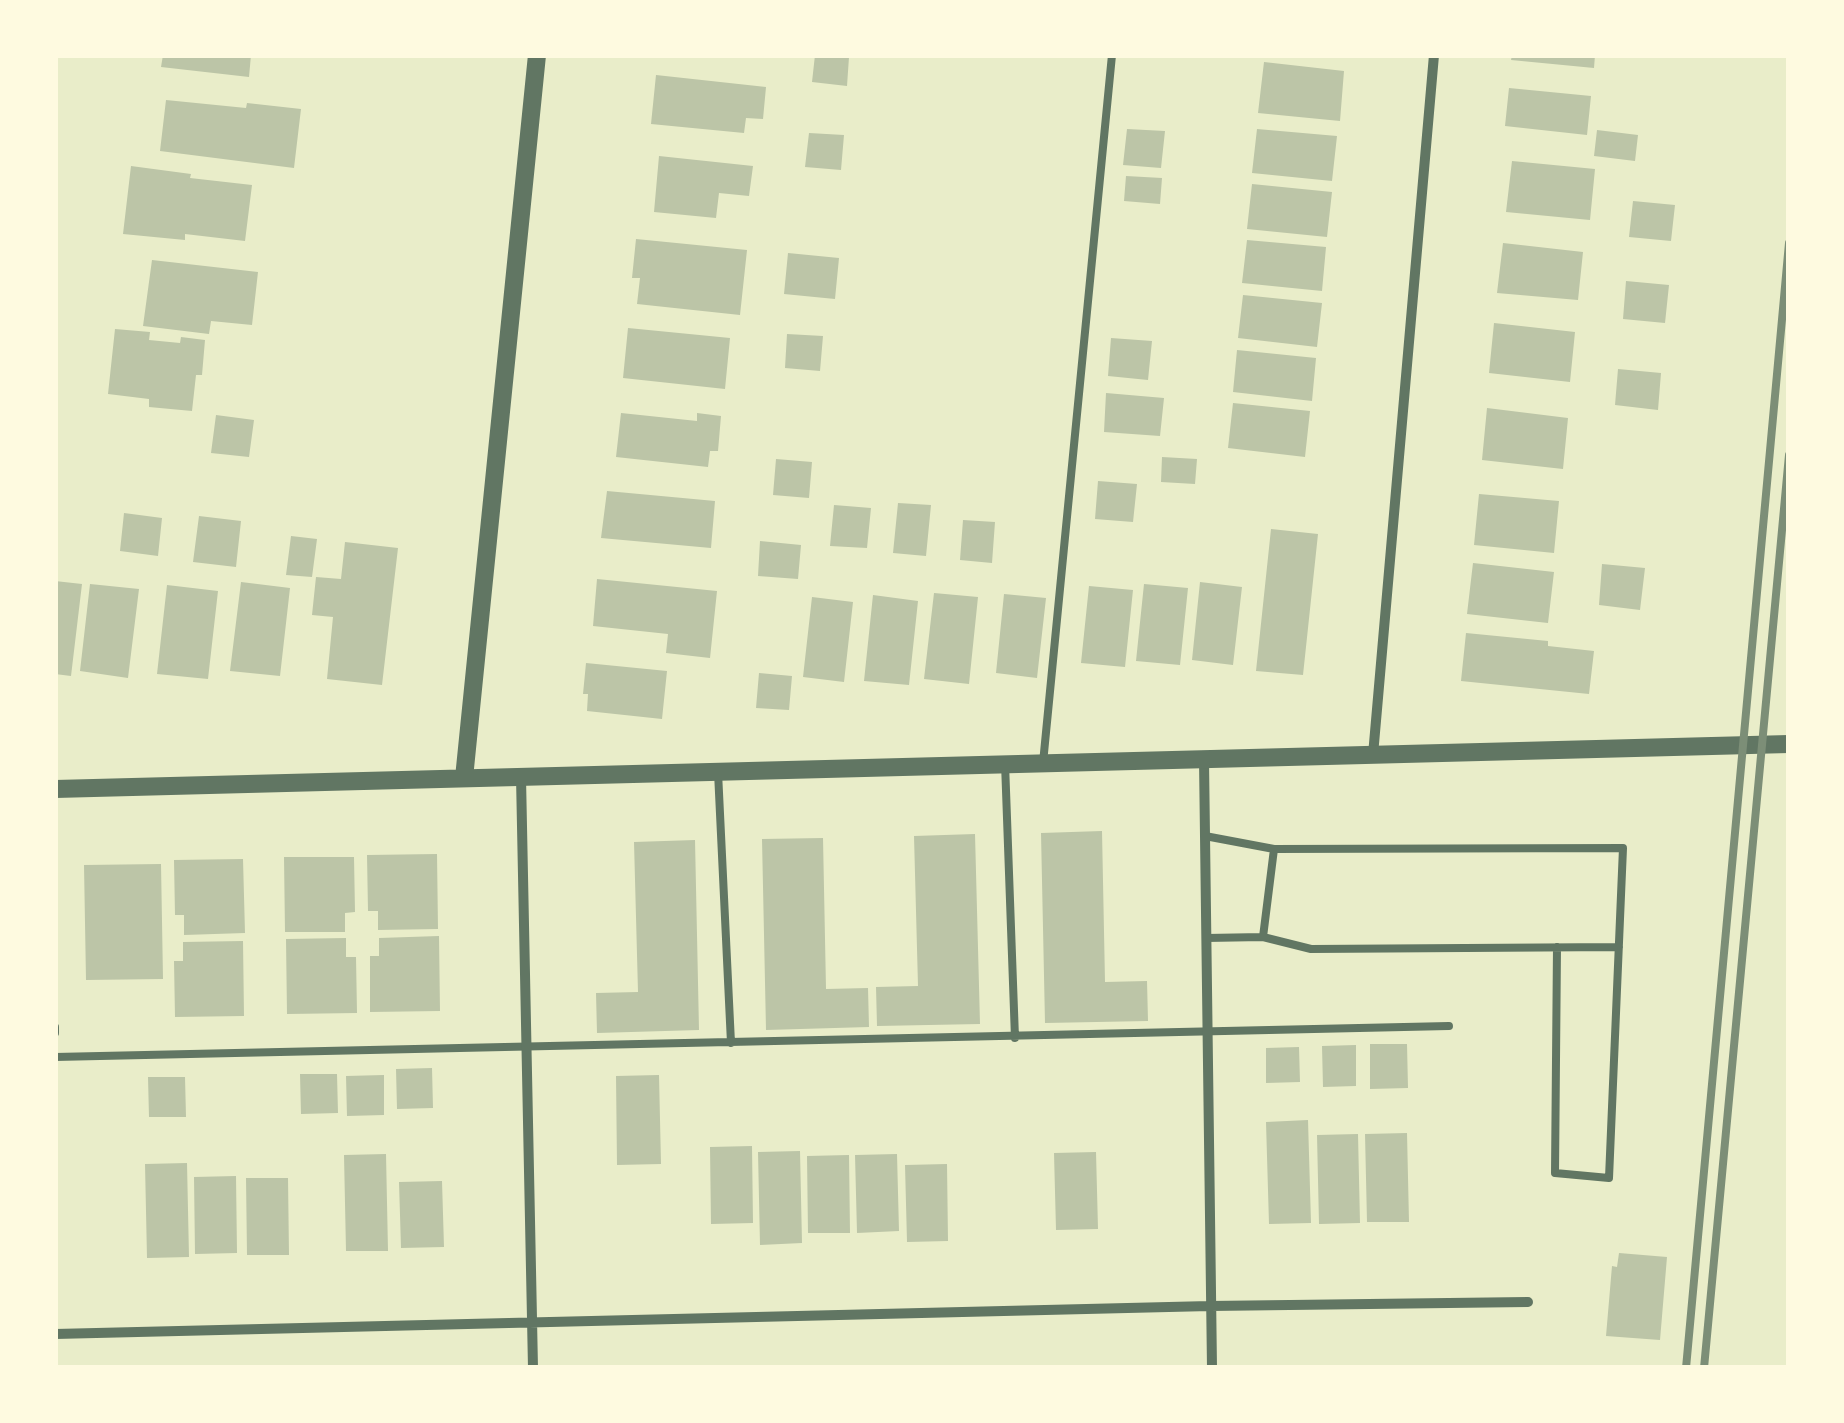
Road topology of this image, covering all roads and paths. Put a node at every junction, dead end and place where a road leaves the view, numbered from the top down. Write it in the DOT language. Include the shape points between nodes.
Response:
graph roads {
  1 [pos="537,55"];
  2 [pos="1112,55"];
  3 [pos="1434,55"];
  4 [pos="1789,744"];
  5 [pos="1373,755"];
  6 [pos="1204,760"];
  7 [pos="1004,763"];
  8 [pos="1044,763"];
  9 [pos="718,772"];
  10 [pos="520,777"];
  11 [pos="464,778"];
  12 [pos="55,789"];
  13 [pos="1205,836"];
  14 [pos="1274,850"];
  15 [pos="1263,937"];
  16 [pos="1206,938"];
  17 [pos="1619,946"];
  18 [pos="1557,947"];
  19 [pos="1449,1026"];
  20 [pos="1207,1031"];
  21 [pos="1015,1038"];
  22 [pos="731,1043"];
  23 [pos="526,1046"];
  24 [pos="55,1057"];
  25 [pos="1528,1302"];
  26 [pos="1210,1306"];
  27 [pos="533,1322"];
  28 [pos="55,1334"];
  29 [pos="533,1368"];
  30 [pos="1212,1368"];
  1 -- 11 [label="street"];
  2 -- 8 [label="lane"];
  3 -- 5 [label="street"];
  4 -- 5 [label="street"];
  5 -- 6 [label="street"];
  6 -- 8 [label="street"];
  6 -- 13 [label="street"];
  7 -- 8 [label="street"];
  7 -- 9 [label="street"];
  7 -- 21 [label="lane"];
  9 -- 10 [label="street"];
  9 -- 22 [label="lane"];
  10 -- 11 [label="street"];
  10 -- 23 [label="street"];
  11 -- 12 [label="street"];
  13 -- 14 [label="lane"];
  13 -- 16 [label="street"];
  14 -- 15 [label="lane"];
  14 -- 17 [label="lane" via="1623,848"];
  15 -- 16 [label="lane"];
  15 -- 18 [label="lane" via="1311,949"];
  16 -- 20 [label="street"];
  17 -- 18 [label="lane"];
  17 -- 18 [label="lane" via="1609,1178 1555,1174"];
  19 -- 20 [label="lane"];
  20 -- 21 [label="lane"];
  20 -- 26 [label="street"];
  21 -- 22 [label="lane"];
  22 -- 23 [label="lane"];
  23 -- 24 [label="lane"];
  23 -- 27 [label="street"];
  25 -- 26 [label="street"];
  26 -- 27 [label="street"];
  26 -- 30 [label="street"];
  27 -- 28 [label="street"];
  27 -- 29 [label="street"];
}
